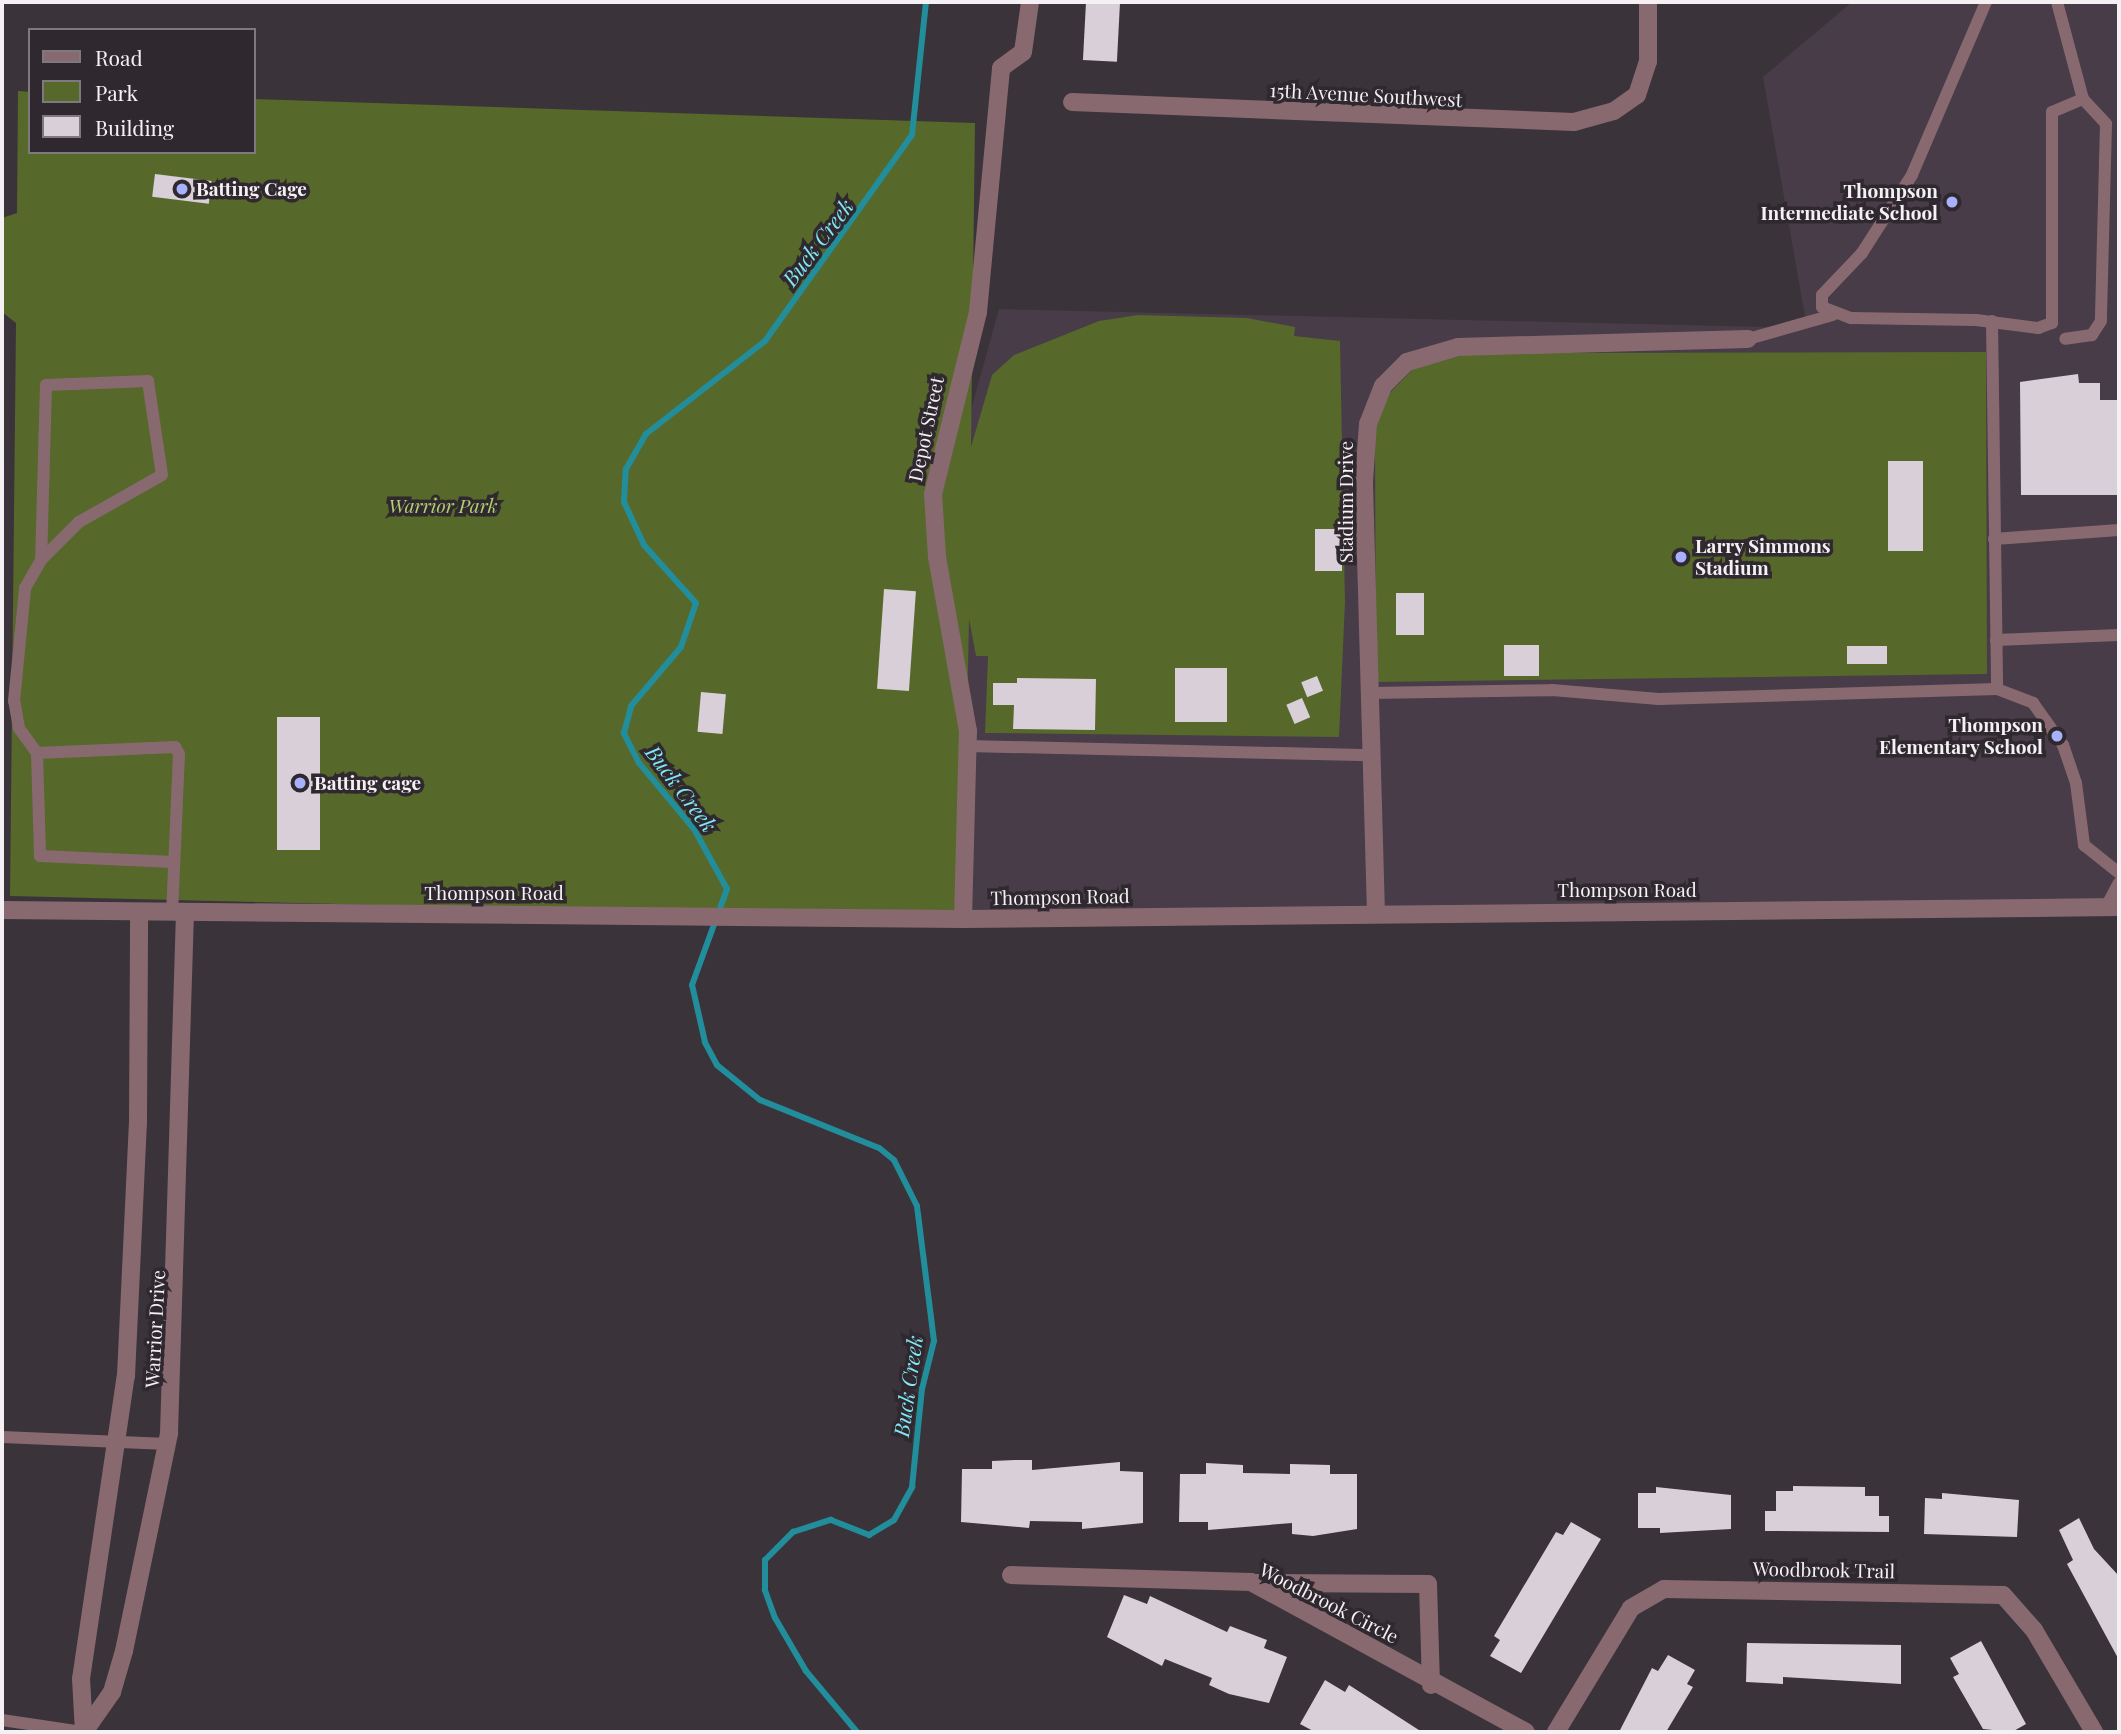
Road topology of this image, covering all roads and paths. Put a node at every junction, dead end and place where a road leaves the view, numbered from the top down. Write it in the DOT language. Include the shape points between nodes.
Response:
graph roads {
  1 [pos="1030,2"];
  2 [pos="1648,2"];
  3 [pos="1986,2"];
  4 [pos="2057,2"];
  5 [pos="2083,99"];
  6 [pos="1072,102"];
  7 [pos="2113,123"];
  8 [pos="1833,315"];
  9 [pos="1992,321"];
  10 [pos="1748,339"];
  11 [pos="2065,339"];
  12 [pos="2119,530"];
  13 [pos="1994,539"];
  14 [pos="41,560"];
  15 [pos="2119,635"];
  16 [pos="1996,640"];
  17 [pos="1997,689"];
  18 [pos="1370,694"];
  19 [pos="967,746"];
  20 [pos="37,753"];
  21 [pos="1372,755"];
  22 [pos="174,862"];
  23 [pos="2119,873"];
  24 [pos="2119,883"];
  25 [pos="2113,907"];
  26 [pos="2,910"];
  27 [pos="139,913"];
  28 [pos="179,914"];
  29 [pos="1376,914"];
  30 [pos="963,919"];
  31 [pos="2,1437"];
  32 [pos="118,1439"];
  33 [pos="167,1444"];
  34 [pos="1011,1576"];
  35 [pos="1251,1583"];
  36 [pos="1431,1685"];
  37 [pos="2,1720"];
  38 [pos="83,1732"];
  39 [pos="1526,1732"];
  40 [pos="1556,1732"];
  41 [pos="2094,1732"];
  1 -- 19 [label="street, Depot Street" via="1023,52 1001,68 978,312 933,494 941,581 966,694"];
  2 -- 6 [label="street, 15th Avenue Southwest" via="1643,82 1631,101 1574,122"];
  3 -- 8 [label="lane" via="1912,175 1862,253 1822,295 1822,307"];
  4 -- 5 [label="lane"];
  5 -- 7 [label="lane"];
  5 -- 9 [label="lane" via="2052,112 2052,323 2038,328"];
  7 -- 11 [label="lane" via="2101,321 2092,335"];
  8 -- 9 [label="lane"];
  8 -- 10 [label="lane"];
  9 -- 13 [label="lane"];
  10 -- 18 [label="street, Stadium Drive" via="1483,344 1421,356 1395,372 1375,401 1366,452"];
  12 -- 13 [label="lane"];
  13 -- 16 [label="lane"];
  14 -- 14 [label="lane" via="51,382 148,381 162,475 99,508"];
  14 -- 20 [label="lane" via="19,610 14,701 19,728"];
  15 -- 16 [label="lane"];
  16 -- 17 [label="lane"];
  17 -- 18 [label="lane" via="1659,699 1566,691"];
  17 -- 23 [label="lane" via="2033,703 2063,745 2076,783 2084,845"];
  18 -- 21 [label="street, Stadium Drive"];
  19 -- 21 [label="lane"];
  19 -- 30 [label="street, Depot Street"];
  20 -- 22 [label="lane" via="40,856"];
  20 -- 22 [label="lane" via="176,747"];
  21 -- 29 [label="street, Stadium Drive"];
  22 -- 28 [label="lane"];
  24 -- 25 [label="lane"];
  25 -- 29 [label="street, Thompson Road"];
  26 -- 27 [label="street, Thompson Road"];
  27 -- 28 [label="street, Thompson Road"];
  27 -- 32 [label="street, Warrior Drive" via="135,1214"];
  28 -- 30 [label="street, Thompson Road"];
  28 -- 33 [label="street, Warrior Drive" via="176,1334"];
  29 -- 30 [label="street, Thompson Road"];
  31 -- 32 [label="lane"];
  32 -- 33 [label="lane"];
  32 -- 38 [label="street, Warrior Drive" via="81,1679"];
  33 -- 38 [label="street, Warrior Drive" via="124,1651 112,1692"];
  34 -- 35 [label="street, Woodbrook Circle"];
  35 -- 36 [label="street, Woodbrook Circle"];
  35 -- 36 [label="street" via="1428,1584"];
  36 -- 39 [label="street, Woodbrook Circle"];
  37 -- 38 [label="lane"];
  40 -- 41 [label="street, Woodbrook Trail" via="1636,1603 1650,1591 1678,1589 2003,1595 2034,1630"];
}
